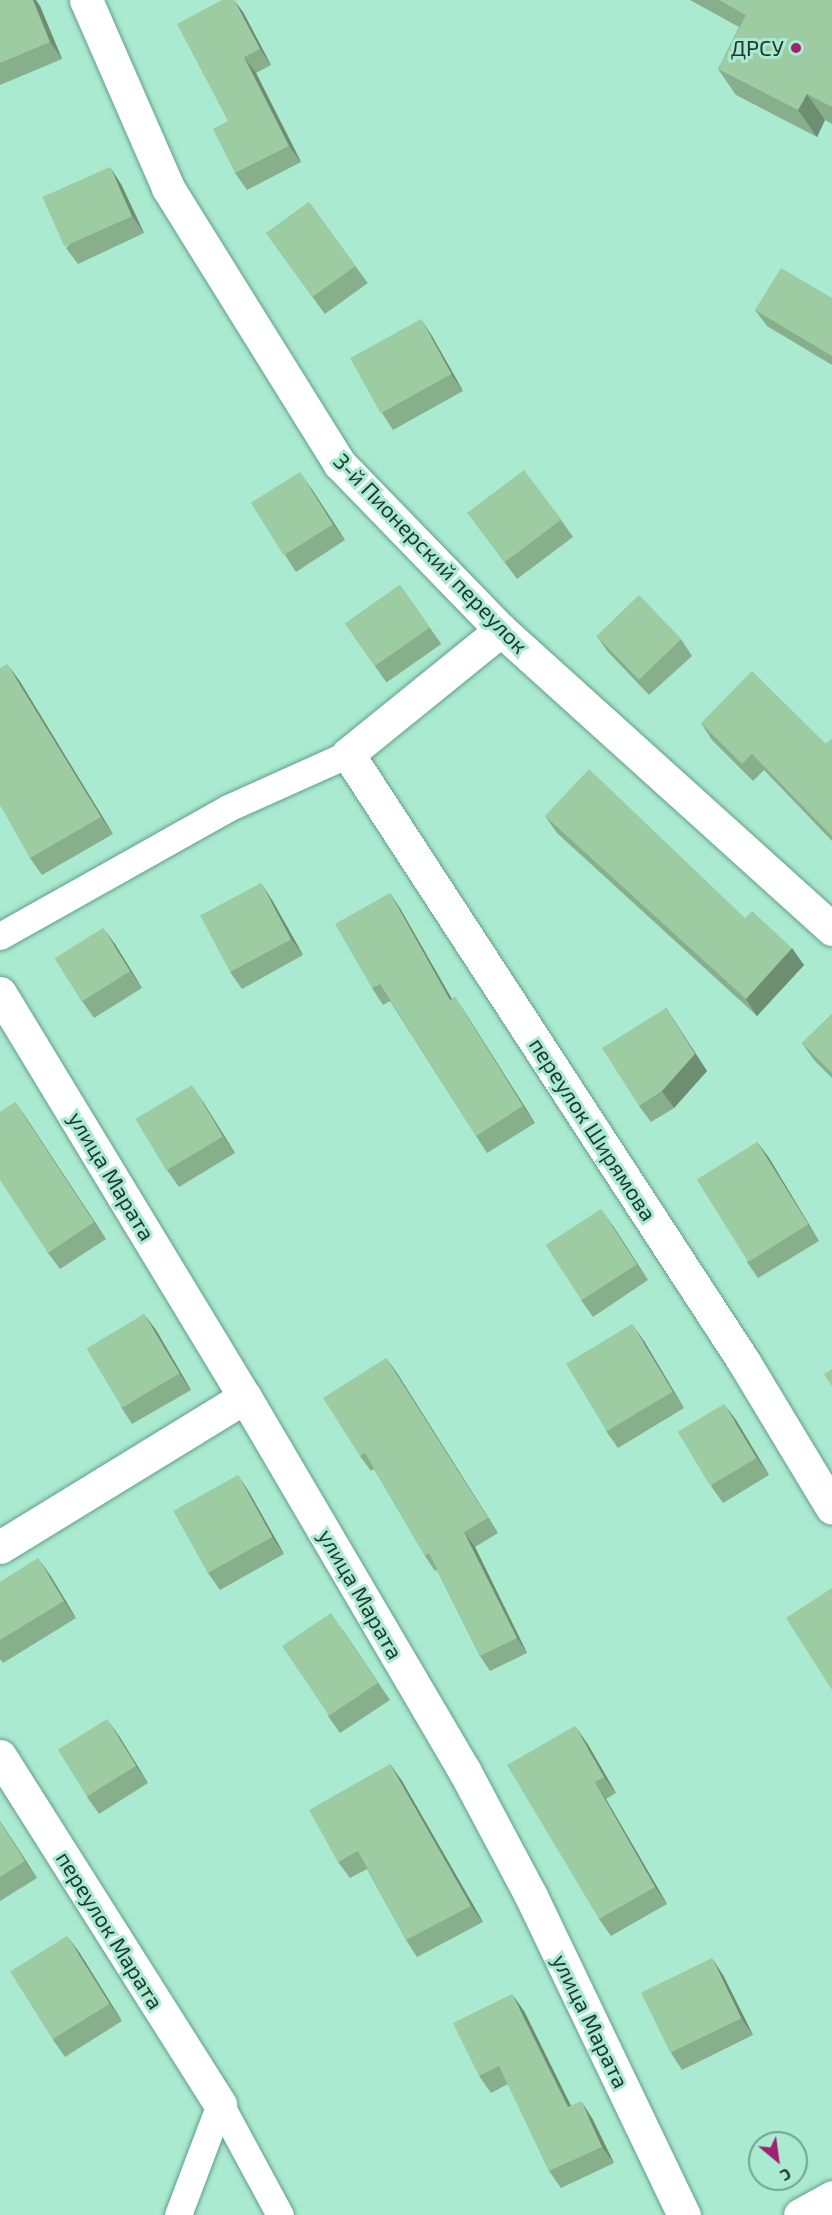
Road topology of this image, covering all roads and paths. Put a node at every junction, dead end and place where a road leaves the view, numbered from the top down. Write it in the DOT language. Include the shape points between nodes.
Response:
graph roads {
  1 [pos="86,0"];
  2 [pos="501,630"];
  3 [pos="348,754"];
  4 [pos="832,929"];
  5 [pos="0,936"];
  6 [pos="0,993"];
  7 [pos="245,1397"];
  8 [pos="832,1508"];
  9 [pos="0,1546"];
  10 [pos="0,1756"];
  11 [pos="220,2104"];
  12 [pos="832,2197"];
  13 [pos="178,2215"];
  14 [pos="280,2215"];
  15 [pos="684,2215"];
  16 [pos="800,2215"];
  1 -- 2 [label="street, 3-й Пионерский переулок" via="168,188 340,464"];
  2 -- 3 [label="street"];
  2 -- 4 [label="street, 3-й Пионерский переулок"];
  3 -- 5 [label="lane" via="228,808"];
  3 -- 8 [label="street, переулок Ширямова" via="744,1362"];
  6 -- 7 [label="street, улица Марата"];
  7 -- 9 [label="street"];
  7 -- 15 [label="street, улица Марата" via="464,1770"];
  10 -- 11 [label="street, переулок Марата"];
  11 -- 13 [label="lane"];
  11 -- 14 [label="lane"];
  12 -- 16 [label="street"];
}
